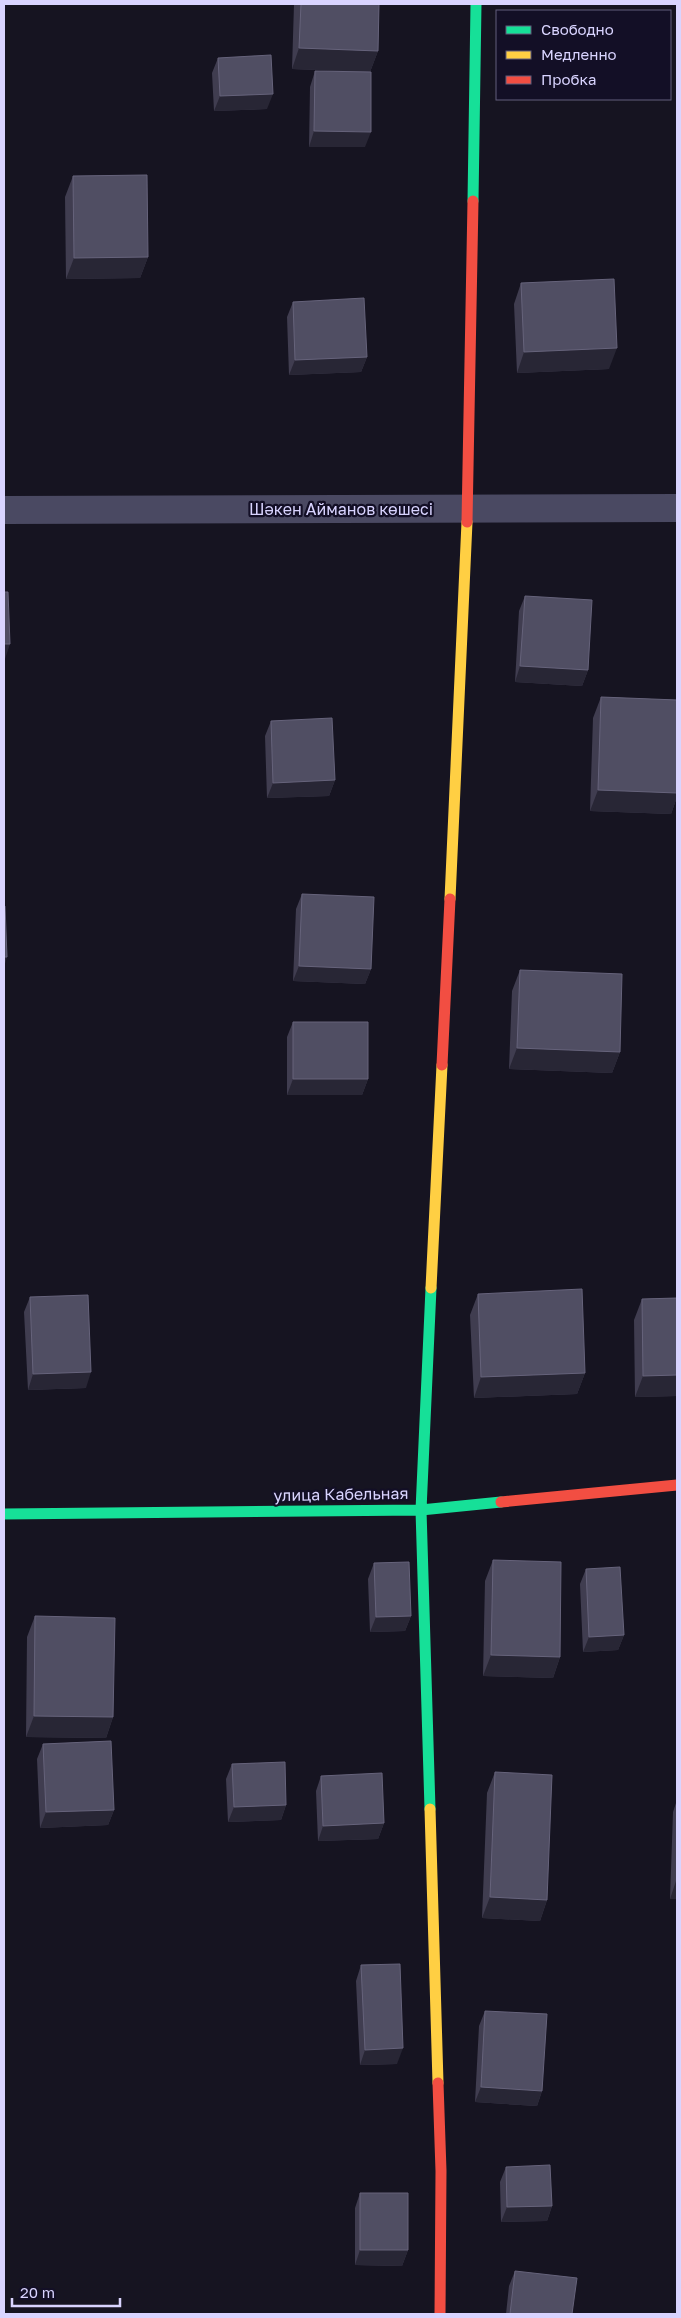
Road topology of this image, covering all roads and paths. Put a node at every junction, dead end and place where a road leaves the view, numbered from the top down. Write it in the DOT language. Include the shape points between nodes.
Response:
graph roads {
  1 [pos="476,4"];
  2 [pos="677,508"];
  3 [pos="468,509"];
  4 [pos="4,510"];
  5 [pos="677,1485"];
  6 [pos="421,1510"];
  7 [pos="4,1514"];
  8 [pos="440,2314"];
  1 -- 3 [label="street"];
  2 -- 3 [label="street, Шәкен Айманов көшесі"];
  3 -- 4 [label="street, Шәкен Айманов көшесі"];
  3 -- 6 [label="street"];
  5 -- 6 [label="street, улица Кабельная"];
  6 -- 7 [label="street, улица Кабельная"];
  6 -- 8 [label="street" via="441,2170"];
}
